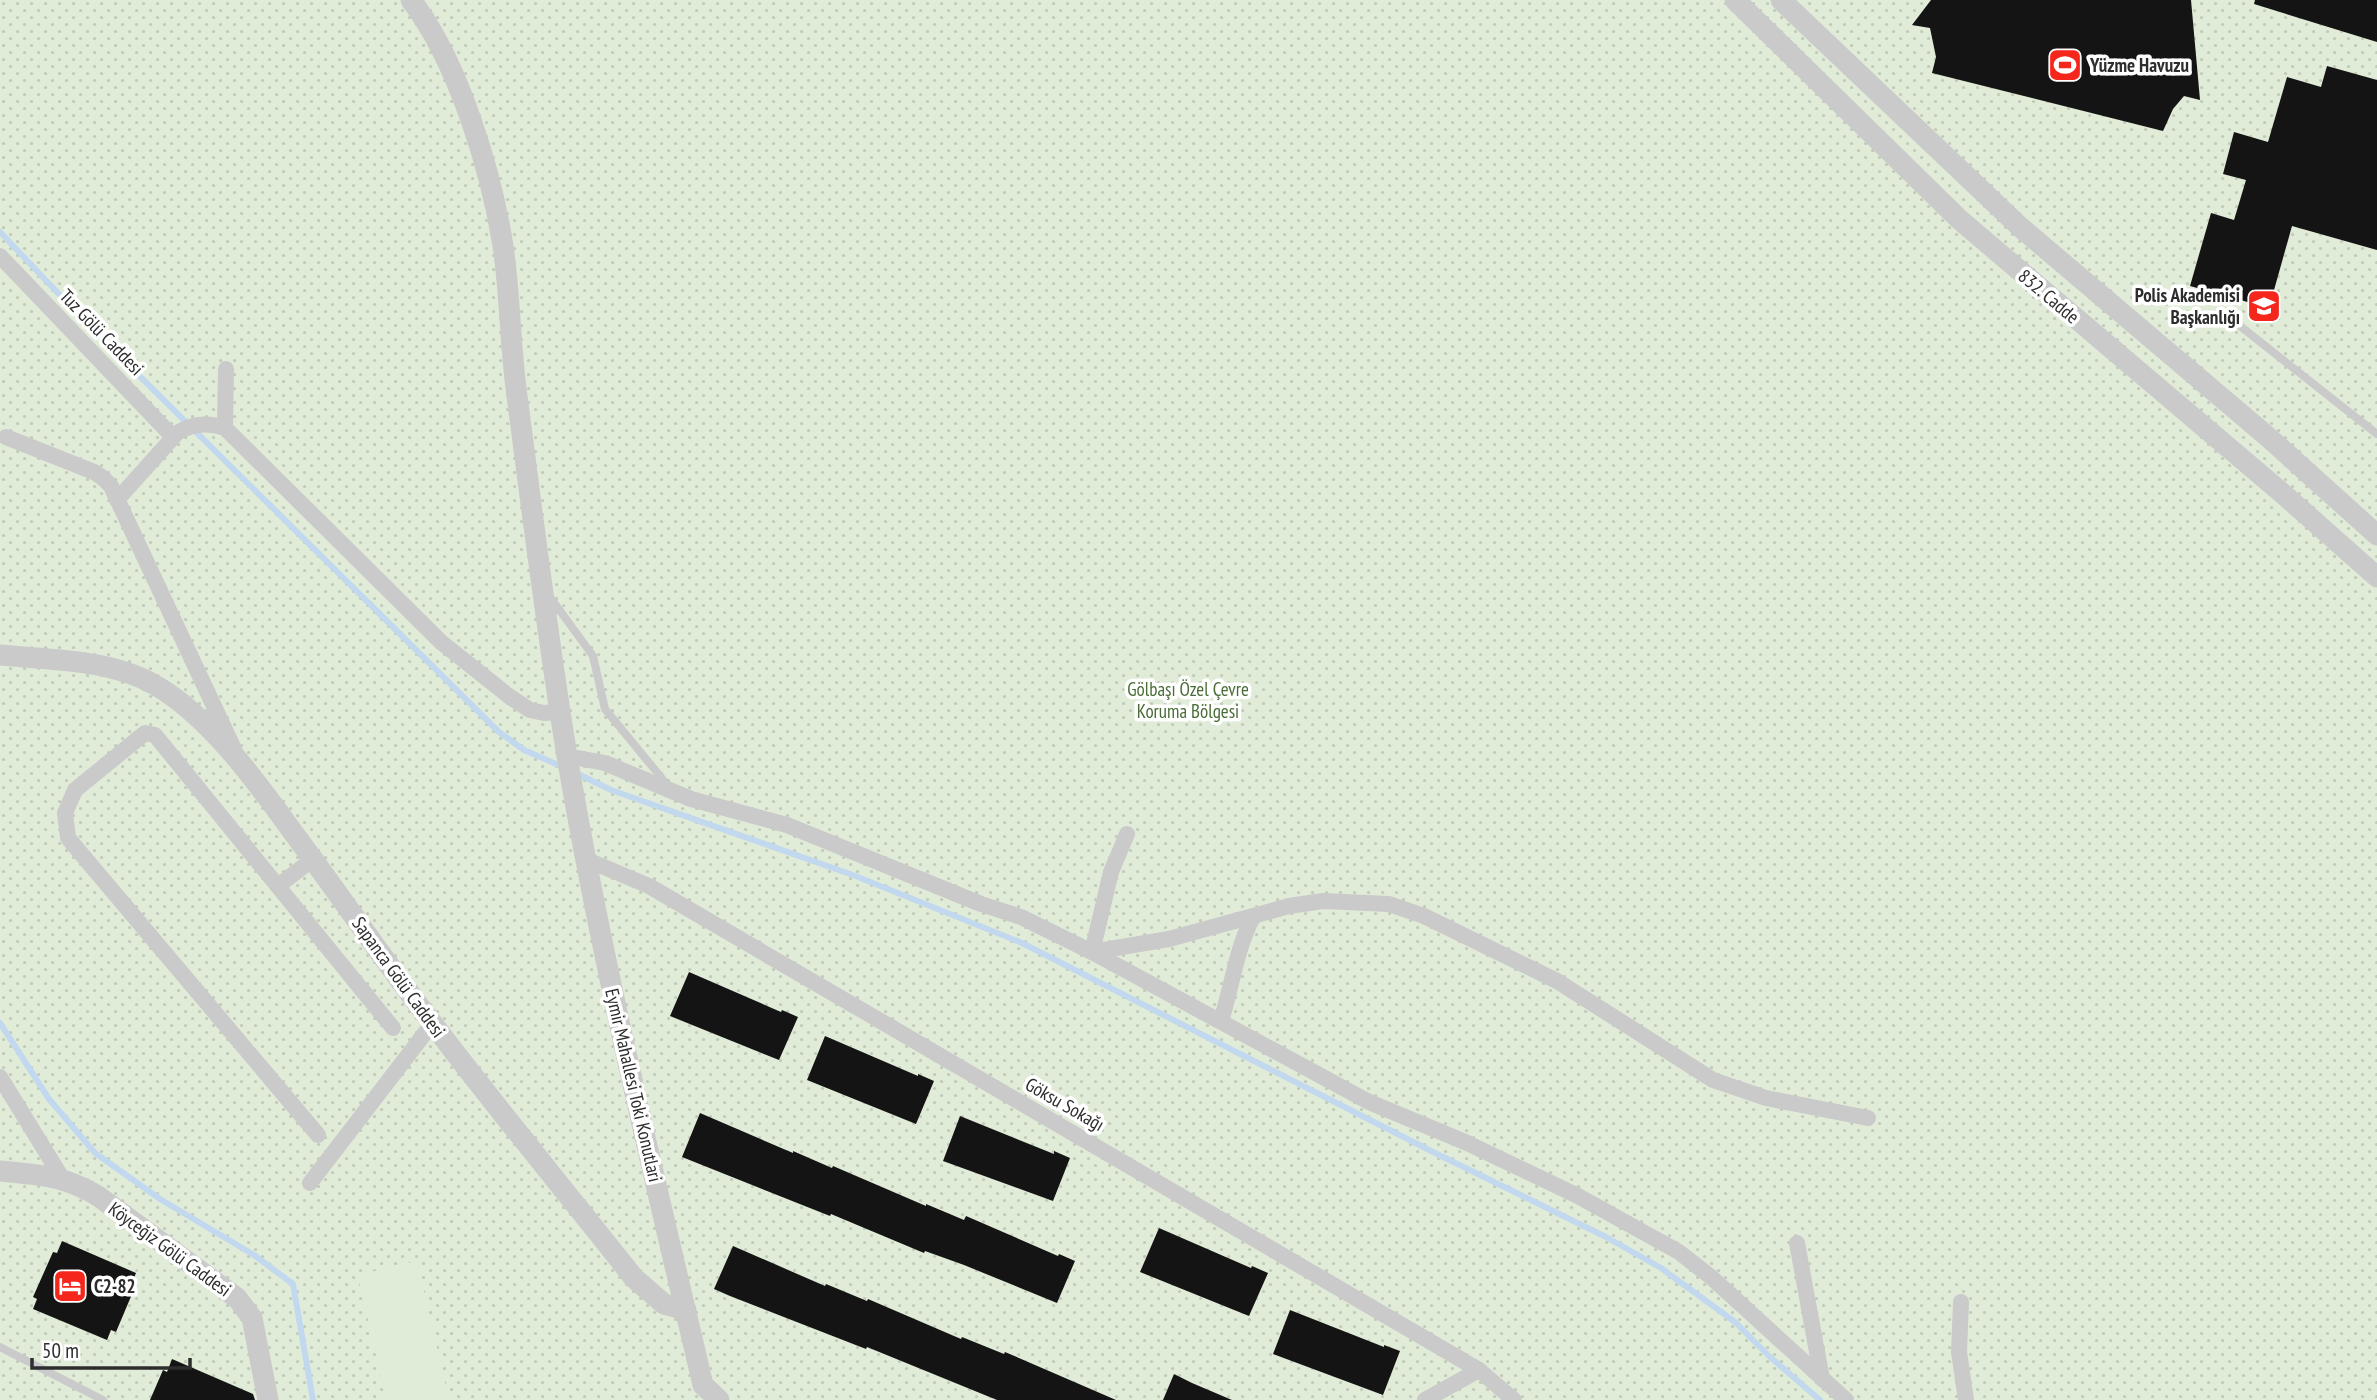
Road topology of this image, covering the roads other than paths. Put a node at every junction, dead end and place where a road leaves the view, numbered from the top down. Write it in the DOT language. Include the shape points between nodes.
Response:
graph roads {
  1 [pos="411,0"];
  2 [pos="1735,0"];
  3 [pos="1781,0"];
  4 [pos="1906,120"];
  5 [pos="1882,144"];
  6 [pos="0,256"];
  7 [pos="2235,322"];
  8 [pos="226,369"];
  9 [pos="225,428"];
  10 [pos="2376,431"];
  11 [pos="178,433"];
  12 [pos="6,437"];
  13 [pos="117,500"];
  14 [pos="2377,535"];
  15 [pos="2377,577"];
  16 [pos="543,587"];
  17 [pos="0,655"];
  18 [pos="560,712"];
  19 [pos="567,756"];
  20 [pos="242,766"];
  21 [pos="674,792"];
  22 [pos="1127,834"];
  23 [pos="313,859"];
  24 [pos="585,859"];
  25 [pos="278,886"];
  26 [pos="1253,917"];
  27 [pos="1092,952"];
  28 [pos="1220,1021"];
  29 [pos="432,1024"];
  30 [pos="393,1028"];
  31 [pos="0,1077"];
  32 [pos="1868,1118"];
  33 [pos="318,1135"];
  34 [pos="0,1171"];
  35 [pos="62,1178"];
  36 [pos="310,1182"];
  37 [pos="1797,1243"];
  38 [pos="1961,1302"];
  39 [pos="686,1310"];
  40 [pos="0,1348"];
  41 [pos="1479,1370"];
  42 [pos="1822,1379"];
  43 [pos="103,1400"];
  44 [pos="268,1400"];
  45 [pos="719,1400"];
  46 [pos="1425,1400"];
  47 [pos="1514,1400"];
  48 [pos="1846,1400"];
  49 [pos="1966,1400"];
  1 -- 16 [label="street, Eymir Mahallesi Toki Konutlari" via="455,81 484,163 498,223"];
  2 -- 5 [label="street, 832. Cadde"];
  3 -- 4 [label="street, 832. Cadde"];
  4 -- 5 [label="street"];
  4 -- 14 [label="street, 832. Cadde" via="2019,226"];
  5 -- 15 [label="street, 832. Cadde" via="1960,220"];
  6 -- 11 [label="street, Tuz Gölü Caddesi"];
  7 -- 10 [label="lane"];
  8 -- 9 [label="street"];
  9 -- 11 [label="street" via="203,424"];
  9 -- 18 [label="street" via="442,642 530,710"];
  11 -- 13 [label="street"];
  12 -- 13 [label="street" via="94,472 111,486"];
  13 -- 20 [label="street"];
  16 -- 18 [label="street, Eymir Mahallesi Toki Konutlari"];
  16 -- 21 [label="lane" via="593,656 605,709"];
  17 -- 20 [label="street, Sapanca Gölü Caddesi" via="88,664 155,685 186,707"];
  18 -- 19 [label="street, Eymir Mahallesi Toki Konutlari"];
  19 -- 21 [label="street" via="605,762"];
  19 -- 24 [label="street, Eymir Mahallesi Toki Konutlari"];
  20 -- 23 [label="street, Sapanca Gölü Caddesi"];
  21 -- 27 [label="street" via="787,825 1021,917"];
  22 -- 27 [label="street" via="1111,872"];
  23 -- 25 [label="street"];
  23 -- 29 [label="street, Sapanca Gölü Caddesi"];
  24 -- 39 [label="street, Eymir Mahallesi Toki Konutlari"];
  24 -- 41 [label="street, Göksu Sokağı" via="649,886"];
  25 -- 30 [label="street"];
  25 -- 33 [label="street" via="150,733 69,799 65,813 68,838"];
  26 -- 27 [label="street" via="1169,939"];
  26 -- 28 [label="street" via="1243,936"];
  26 -- 32 [label="street" via="1323,901 1389,904 1424,916 1557,981 1713,1080 1766,1098"];
  27 -- 28 [label="street"];
  28 -- 42 [label="street" via="1369,1102 1578,1196 1679,1252"];
  29 -- 36 [label="street"];
  29 -- 39 [label="street, Sapanca Gölü Caddesi" via="634,1278 664,1304"];
  31 -- 35 [label="street"];
  34 -- 35 [label="street, Köyceğiz Gölü Caddesi"];
  35 -- 44 [label="street, Köyceğiz Gölü Caddesi" via="98,1196 237,1298 253,1318"];
  37 -- 42 [label="street"];
  38 -- 49 [label="street" via="1959,1352"];
  39 -- 45 [label="street" via="703,1385"];
  40 -- 43 [label="lane"];
  41 -- 46 [label="street"];
  41 -- 47 [label="street, Göksu Sokağı"];
  42 -- 48 [label="street"];
}
